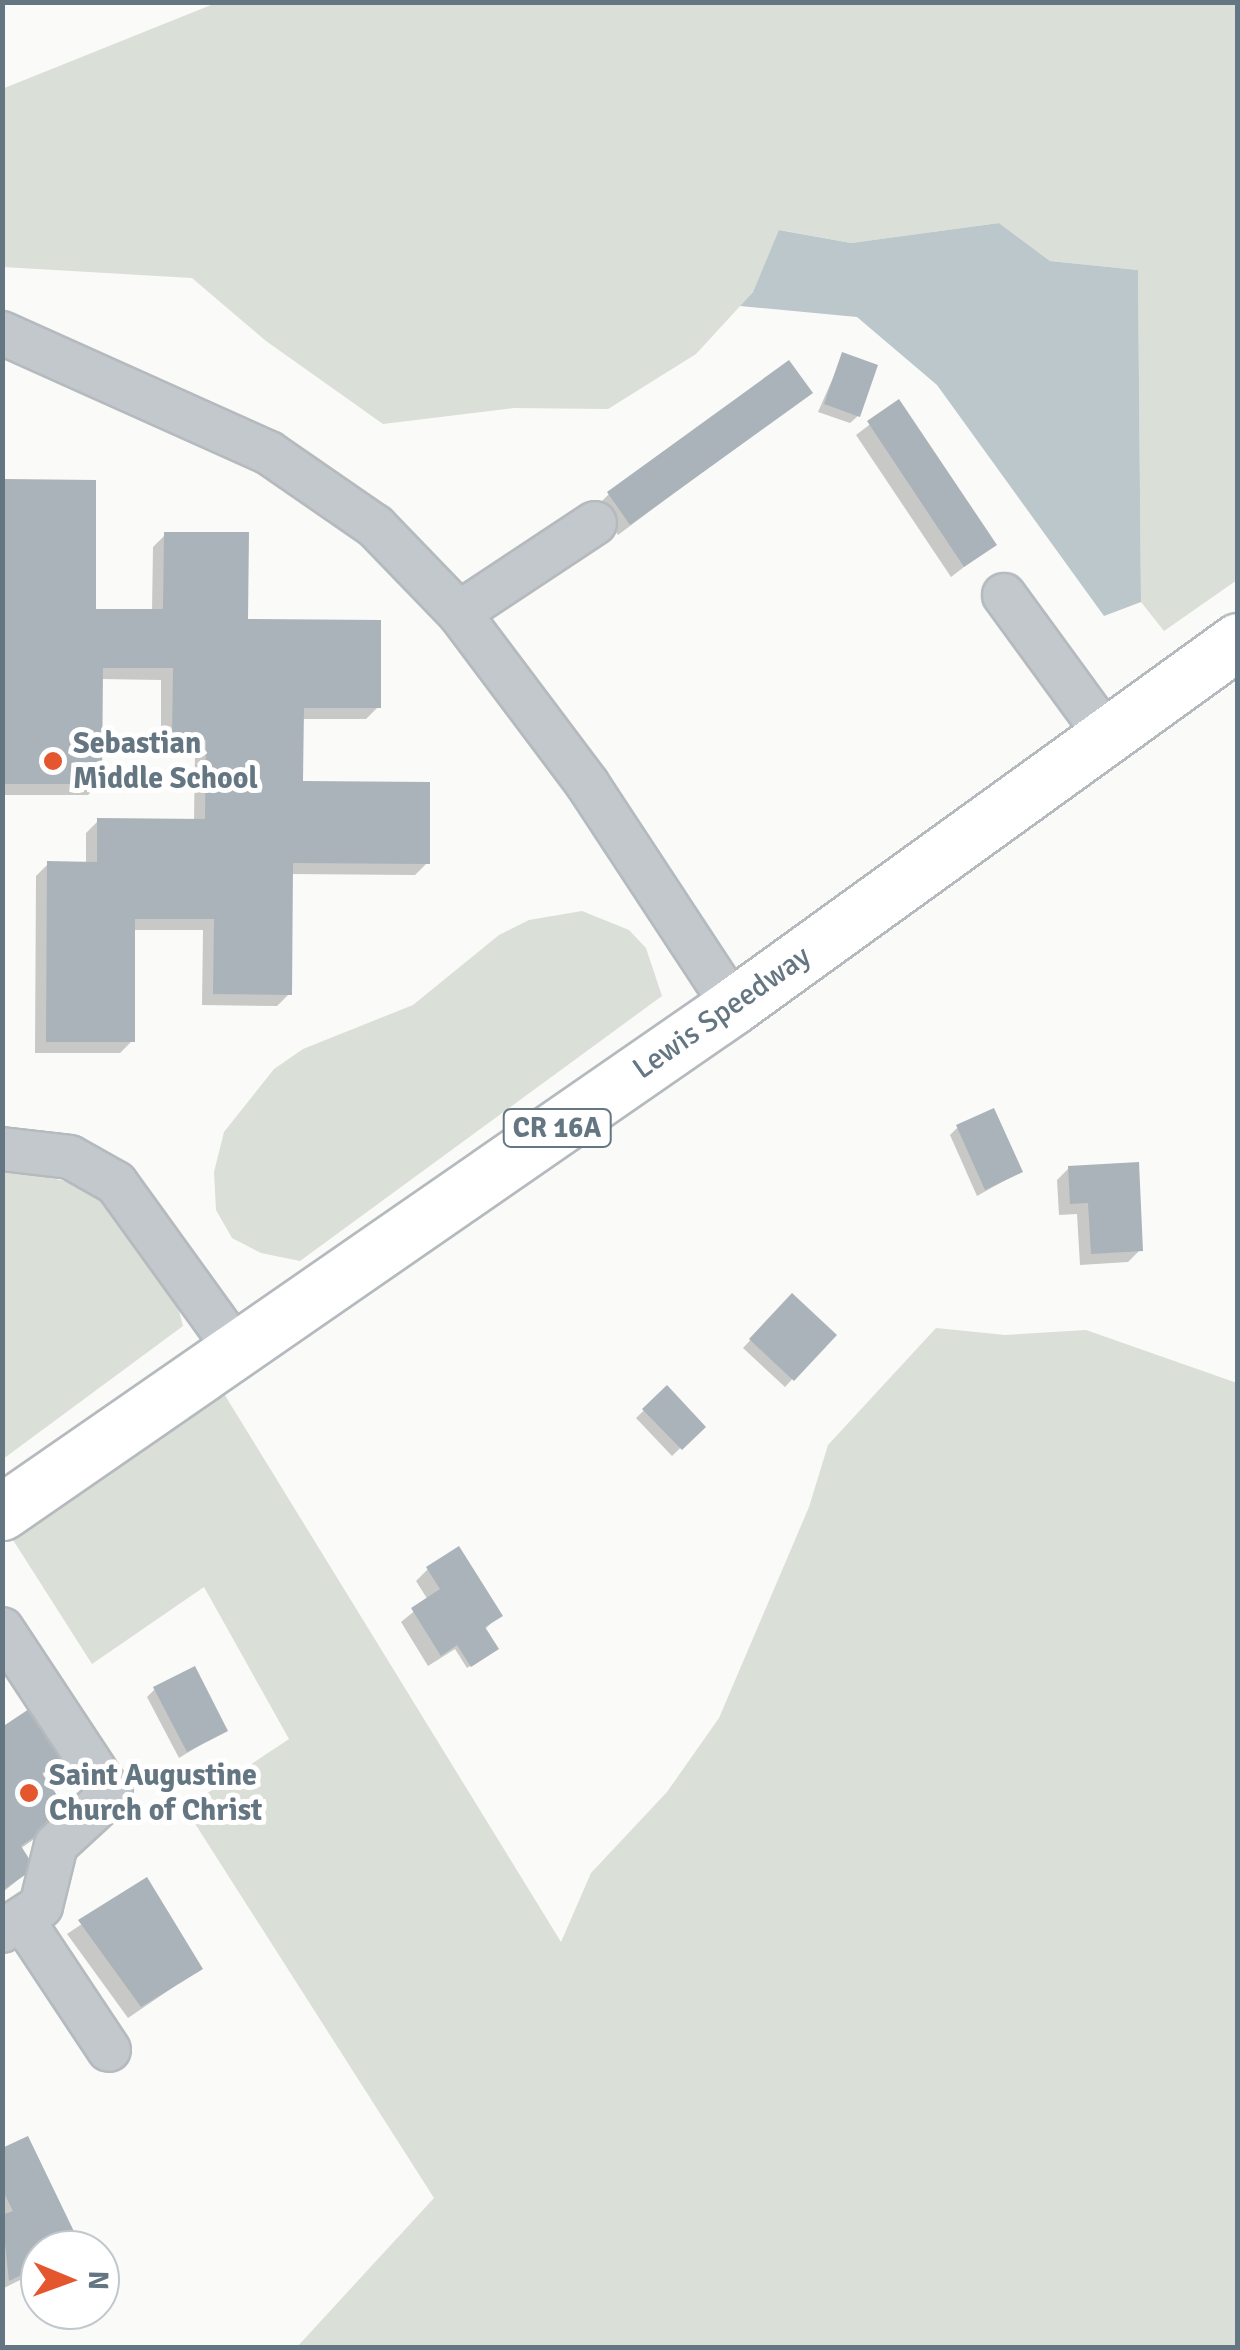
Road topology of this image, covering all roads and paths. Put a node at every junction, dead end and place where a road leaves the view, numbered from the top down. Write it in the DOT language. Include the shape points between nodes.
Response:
graph roads {
  1 [pos="2,333"];
  2 [pos="595,522"];
  3 [pos="1004,594"];
  4 [pos="459,613"];
  5 [pos="1238,641"];
  6 [pos="1106,735"];
  7 [pos="733,1006"];
  8 [pos="2,1149"];
  9 [pos="237,1351"];
  10 [pos="2,1512"];
  11 [pos="2,1629"];
  12 [pos="12,1925"];
  13 [pos="109,2050"];
  1 -- 4 [label="lane" via="270,453 375,526"];
  2 -- 4 [label="lane"];
  3 -- 6 [label="lane"];
  4 -- 7 [label="lane" via="588,785"];
  5 -- 6 [label="main road, Lewis Speedway / CR 16A"];
  6 -- 7 [label="main road, Lewis Speedway / CR 16A"];
  7 -- 9 [label="main road, Lewis Speedway / CR 16A"];
  8 -- 9 [label="lane" via="70,1156 116,1184"];
  9 -- 10 [label="main road, Lewis Speedway / CR 16A"];
  11 -- 12 [label="lane" via="111,1794 56,1845 46,1899"];
  12 -- 13 [label="lane"];
}
